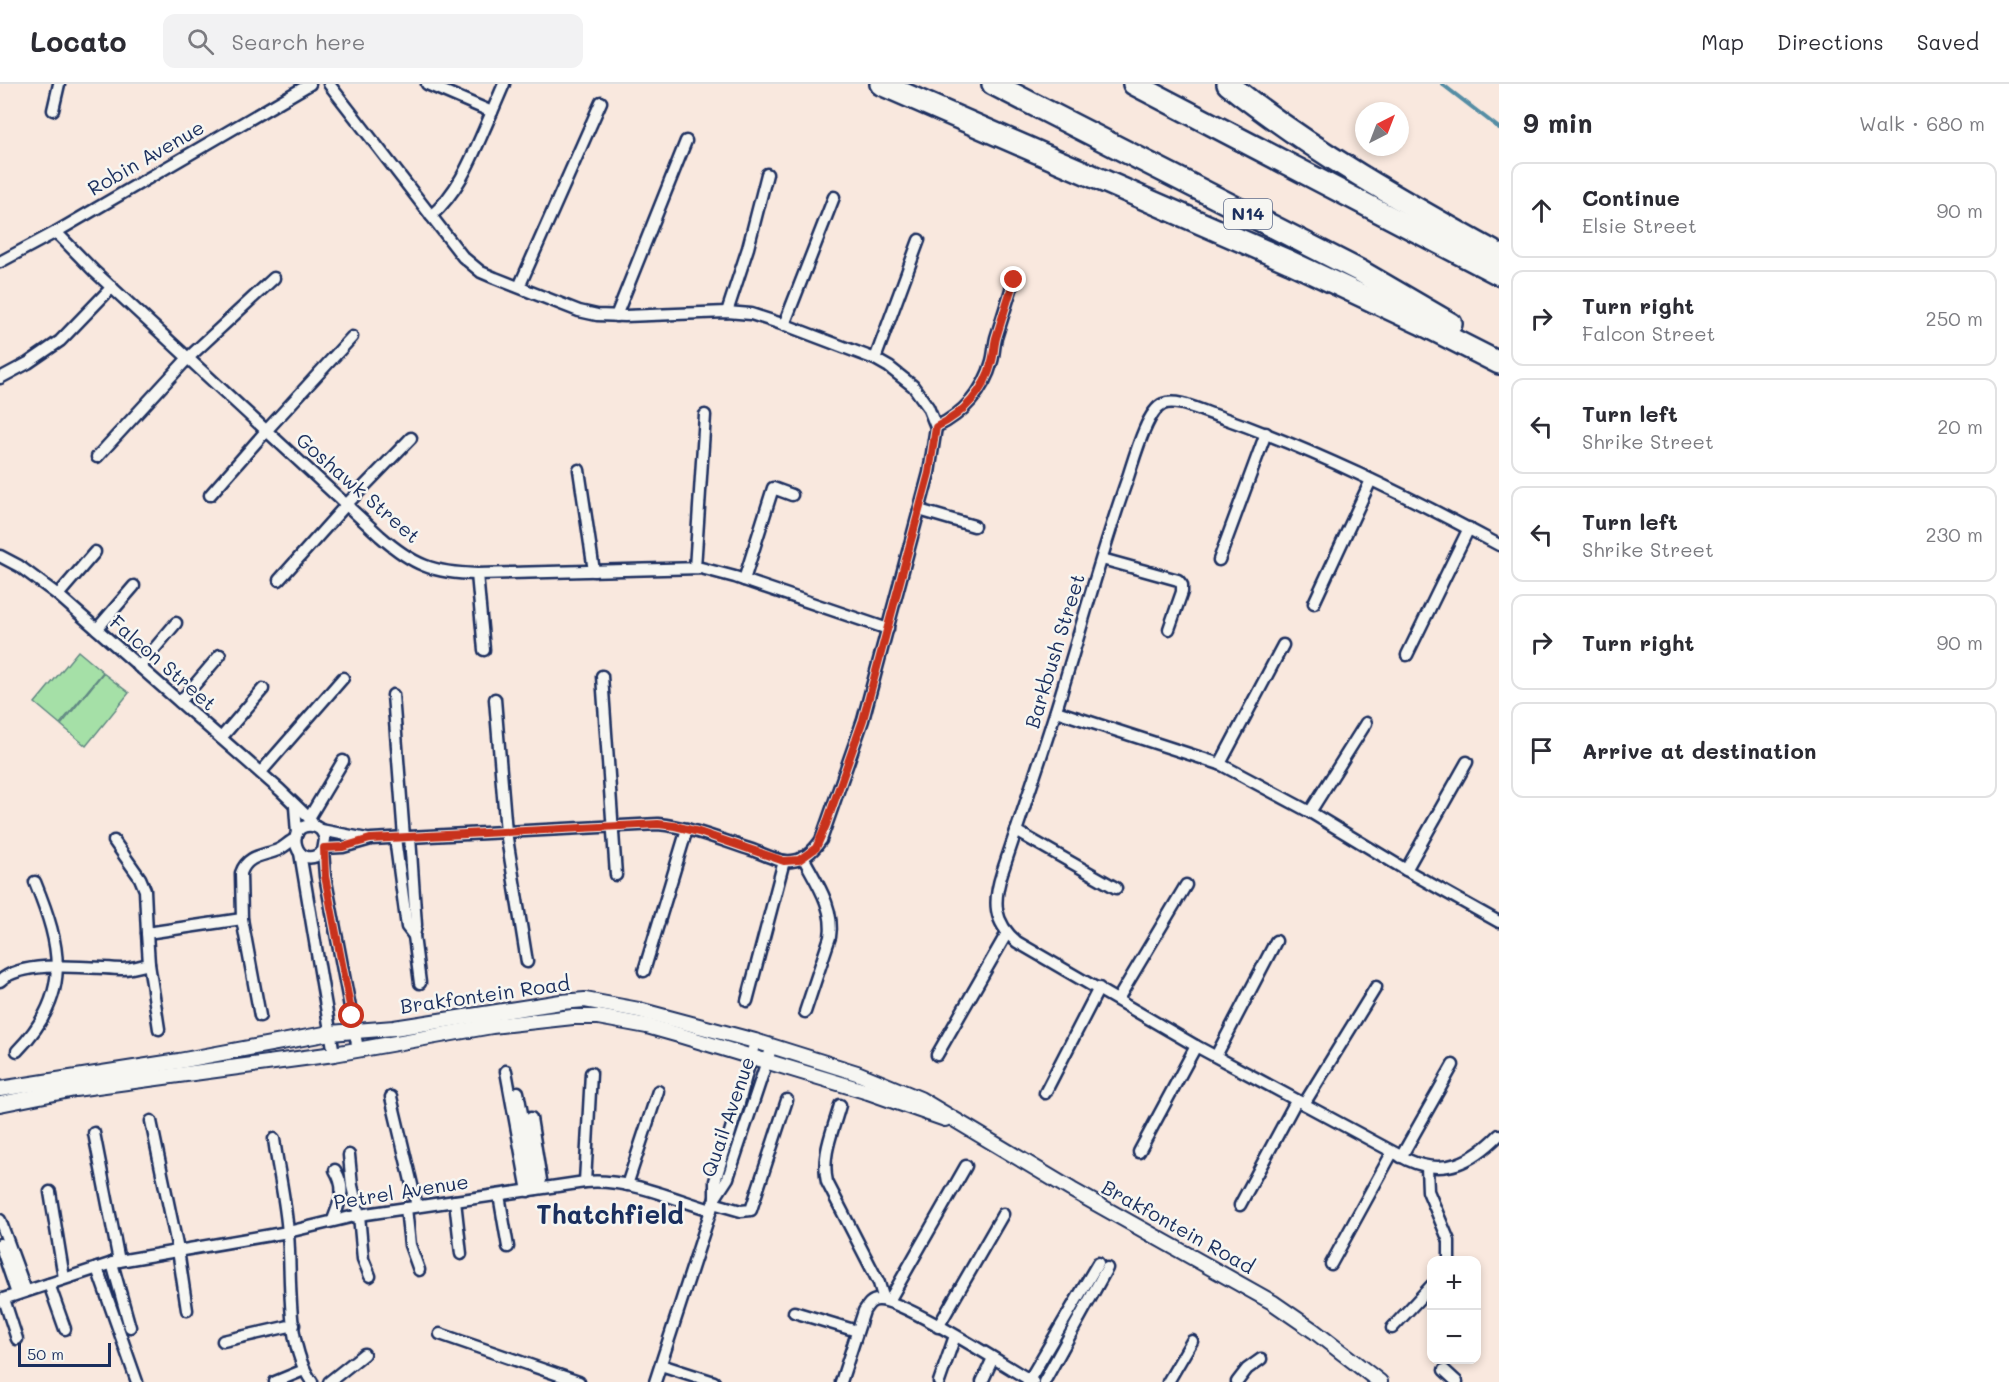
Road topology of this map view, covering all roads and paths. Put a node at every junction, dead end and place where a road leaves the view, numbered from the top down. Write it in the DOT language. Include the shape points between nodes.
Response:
graph roads {
  1 [pos="59,84"];
  2 [pos="310,84"];
  3 [pos="329,84"];
  4 [pos="427,84"];
  5 [pos="504,84"];
  6 [pos="881,84"];
  7 [pos="993,84"];
  8 [pos="1134,84"];
  9 [pos="1228,84"];
  10 [pos="601,102"];
  11 [pos="53,110"];
  12 [pos="492,112"];
  13 [pos="686,141"];
  14 [pos="767,174"];
  15 [pos="834,197"];
  16 [pos="430,216"];
  17 [pos="56,232"];
  18 [pos="919,240"];
  19 [pos="1499,255"];
  20 [pos="0,262"];
  21 [pos="1499,274"];
  22 [pos="274,278"];
  23 [pos="1014,280"];
  24 [pos="519,286"];
  25 [pos="112,287"];
  26 [pos="727,312"];
  27 [pos="616,316"];
  28 [pos="784,325"];
  29 [pos="352,337"];
  30 [pos="1499,350"];
  31 [pos="188,358"];
  32 [pos="875,359"];
  33 [pos="1499,363"];
  34 [pos="0,378"];
  35 [pos="705,416"];
  36 [pos="936,427"];
  37 [pos="266,431"];
  38 [pos="1266,433"];
  39 [pos="411,438"];
  40 [pos="97,457"];
  41 [pos="579,470"];
  42 [pos="1371,480"];
  43 [pos="210,495"];
  44 [pos="792,495"];
  45 [pos="346,505"];
  46 [pos="920,510"];
  47 [pos="974,526"];
  48 [pos="1469,528"];
  49 [pos="1499,545"];
  50 [pos="95,552"];
  51 [pos="0,556"];
  52 [pos="1102,559"];
  53 [pos="1219,560"];
  54 [pos="695,568"];
  55 [pos="594,571"];
  56 [pos="477,574"];
  57 [pos="279,580"];
  58 [pos="744,580"];
  59 [pos="134,586"];
  60 [pos="58,596"];
  61 [pos="1314,603"];
  62 [pos="176,623"];
  63 [pos="888,629"];
  64 [pos="1169,629"];
  65 [pos="97,630"];
  66 [pos="1283,645"];
  67 [pos="484,650"];
  68 [pos="220,655"];
  69 [pos="1407,655"];
  70 [pos="139,667"];
  71 [pos="602,676"];
  72 [pos="343,678"];
  73 [pos="263,688"];
  74 [pos="325,688"];
  75 [pos="393,695"];
  76 [pos="495,699"];
  77 [pos="180,702"];
  78 [pos="1056,711"];
  79 [pos="1366,723"];
  80 [pos="221,738"];
  81 [pos="343,761"];
  82 [pos="1467,762"];
  83 [pos="1220,764"];
  84 [pos="258,770"];
  85 [pos="296,806"];
  86 [pos="1311,812"];
  87 [pos="315,825"];
  88 [pos="613,825"];
  89 [pos="687,829"];
  90 [pos="1016,831"];
  91 [pos="506,832"];
  92 [pos="403,837"];
  93 [pos="370,839"];
  94 [pos="114,841"];
  95 [pos="297,844"];
  96 [pos="323,850"];
  97 [pos="803,857"];
  98 [pos="784,861"];
  99 [pos="1406,870"];
  100 [pos="616,874"];
  101 [pos="35,882"];
  102 [pos="1186,885"];
  103 [pos="1116,888"];
  104 [pos="242,919"];
  105 [pos="1498,920"];
  106 [pos="147,933"];
  107 [pos="1007,933"];
  108 [pos="1276,942"];
  109 [pos="527,962"];
  110 [pos="149,964"];
  111 [pos="58,966"];
  112 [pos="644,971"];
  113 [pos="0,981"];
  114 [pos="420,983"];
  115 [pos="1377,987"];
  116 [pos="1099,988"];
  117 [pos="1118,999"];
  118 [pos="747,1001"];
  119 [pos="805,1012"];
  120 [pos="260,1016"];
  121 [pos="159,1029"];
  122 [pos="355,1031"];
  123 [pos="330,1033"];
  124 [pos="754,1041"];
  125 [pos="772,1046"];
  126 [pos="1196,1046"];
  127 [pos="358,1049"];
  128 [pos="17,1051"];
  129 [pos="334,1054"];
  130 [pos="937,1055"];
  131 [pos="1216,1056"];
  132 [pos="750,1058"];
  133 [pos="767,1063"];
  134 [pos="1453,1065"];
  135 [pos="506,1071"];
  136 [pos="591,1073"];
  137 [pos="0,1089"];
  138 [pos="658,1091"];
  139 [pos="518,1092"];
  140 [pos="1045,1093"];
  141 [pos="391,1096"];
  142 [pos="787,1100"];
  143 [pos="1300,1102"];
  144 [pos="0,1104"];
  145 [pos="840,1105"];
  146 [pos="531,1118"];
  147 [pos="151,1120"];
  148 [pos="959,1123"];
  149 [pos="94,1133"];
  150 [pos="1499,1135"];
  151 [pos="728,1137"];
  152 [pos="274,1139"];
  153 [pos="740,1142"];
  154 [pos="1139,1152"];
  155 [pos="349,1155"];
  156 [pos="1397,1155"];
  157 [pos="966,1166"];
  158 [pos="1431,1167"];
  159 [pos="335,1170"];
  160 [pos="585,1182"];
  161 [pos="627,1185"];
  162 [pos="535,1189"];
  163 [pos="50,1192"];
  164 [pos="498,1195"];
  165 [pos="455,1201"];
  166 [pos="713,1204"];
  167 [pos="1240,1205"];
  168 [pos="411,1207"];
  169 [pos="1003,1214"];
  170 [pos="359,1215"];
  171 [pos="0,1220"];
  172 [pos="333,1220"];
  173 [pos="288,1232"];
  174 [pos="0,1244"];
  175 [pos="508,1247"];
  176 [pos="178,1250"];
  177 [pos="461,1254"];
  178 [pos="1449,1256"];
  179 [pos="115,1262"];
  180 [pos="1331,1264"];
  181 [pos="0,1268"];
  182 [pos="97,1268"];
  183 [pos="419,1270"];
  184 [pos="370,1276"];
  185 [pos="64,1278"];
  186 [pos="49,1284"];
  187 [pos="1427,1290"];
  188 [pos="11,1296"];
  189 [pos="886,1301"];
  190 [pos="187,1310"];
  191 [pos="794,1312"];
  192 [pos="294,1325"];
  193 [pos="130,1327"];
  194 [pos="938,1327"];
  195 [pos="1392,1328"];
  196 [pos="65,1329"];
  197 [pos="857,1331"];
  198 [pos="440,1334"];
  199 [pos="955,1336"];
  200 [pos="17,1339"];
  201 [pos="223,1341"];
  202 [pos="1192,1341"];
  203 [pos="364,1354"];
  204 [pos="993,1358"];
  205 [pos="1261,1359"];
  206 [pos="660,1365"];
  207 [pos="303,1370"];
  208 [pos="1444,1371"];
  209 [pos="1375,1380"];
  210 [pos="1030,1381"];
  211 [pos="137,1382"];
  212 [pos="275,1382"];
  213 [pos="312,1382"];
  214 [pos="329,1382"];
  215 [pos="579,1382"];
  216 [pos="655,1382"];
  217 [pos="714,1382"];
  218 [pos="841,1382"];
  219 [pos="939,1382"];
  220 [pos="982,1382"];
  221 [pos="1044,1382"];
  222 [pos="1168,1382"];
  223 [pos="1237,1382"];
  224 [pos="1457,1382"];
  1 -- 11 [label="street"];
  2 -- 17 [label="street, Robin Avenue"];
  3 -- 16 [label="street"];
  4 -- 12 [label="street"];
  5 -- 12 [label="street"];
  6 -- 33 [label="highway" via="1300,267"];
  7 -- 30 [label="highway, N14" via="1360,272"];
  8 -- 21 [label="highway"];
  9 -- 19 [label="highway" via="1320,151"];
  10 -- 24 [label="street"];
  12 -- 16 [label="street" via="459,184"];
  13 -- 27 [label="street"];
  14 -- 26 [label="street"];
  15 -- 28 [label="street"];
  16 -- 24 [label="street" via="472,266"];
  17 -- 20 [label="street, Robin Avenue"];
  17 -- 25 [label="street, Goshawk Street"];
  18 -- 32 [label="street"];
  22 -- 31 [label="street"];
  23 -- 36 [label="street" via="985,378 966,407 955,418"];
  24 -- 27 [label="street" via="579,311"];
  25 -- 31 [label="street, Goshawk Street"];
  25 -- 34 [label="street" via="60,341"];
  26 -- 27 [label="street"];
  26 -- 28 [label="street" via="751,314"];
  28 -- 32 [label="street"];
  29 -- 37 [label="street"];
  31 -- 37 [label="street, Goshawk Street"];
  31 -- 40 [label="street"];
  32 -- 36 [label="street" via="913,386"];
  35 -- 54 [label="street"];
  36 -- 46 [label="street"];
  37 -- 43 [label="street"];
  37 -- 45 [label="street, Goshawk Street"];
  38 -- 42 [label="street"];
  38 -- 52 [label="street, Barkbush Street" via="1172,402 1158,406 1150,417"];
  38 -- 53 [label="street"];
  39 -- 45 [label="street"];
  41 -- 55 [label="street"];
  42 -- 48 [label="street"];
  42 -- 61 [label="street"];
  44 -- 58 [label="street" via="773,488"];
  45 -- 56 [label="street, Goshawk Street" via="409,558 434,570"];
  45 -- 57 [label="street"];
  46 -- 47 [label="street"];
  46 -- 63 [label="street"];
  48 -- 49 [label="street"];
  48 -- 69 [label="street"];
  50 -- 60 [label="street"];
  51 -- 60 [label="street, Falcon Street"];
  52 -- 64 [label="street" via="1178,580 1182,592"];
  52 -- 78 [label="street, Barkbush Street"];
  54 -- 55 [label="street, Goshawk Street"];
  54 -- 58 [label="street, Goshawk Street"];
  55 -- 56 [label="street, Goshawk Street"];
  56 -- 67 [label="street"];
  58 -- 63 [label="street, Goshawk Street"];
  59 -- 65 [label="street"];
  60 -- 65 [label="street, Falcon Street"];
  62 -- 70 [label="street"];
  63 -- 97 [label="street" via="863,720 826,825 816,848"];
  65 -- 70 [label="street, Falcon Street"];
  66 -- 83 [label="street"];
  68 -- 77 [label="street"];
  70 -- 77 [label="street, Falcon Street"];
  71 -- 88 [label="street"];
  72 -- 84 [label="street"];
  73 -- 80 [label="street"];
  74 -- 84 [label="street"];
  75 -- 92 [label="street"];
  76 -- 91 [label="street"];
  77 -- 80 [label="street, Falcon Street"];
  78 -- 83 [label="street"];
  78 -- 90 [label="street, Barkbush Street"];
  79 -- 86 [label="street"];
  80 -- 84 [label="street, Falcon Street"];
  81 -- 87 [label="street"];
  82 -- 99 [label="street"];
  83 -- 86 [label="street"];
  84 -- 85 [label="street, Falcon Street"];
  85 -- 87 [label="street, Falcon Street"];
  85 -- 95 [label="street"];
  86 -- 99 [label="street"];
  87 -- 93 [label="street"];
  87 -- 95 [label="street" via="304,827"];
  87 -- 96 [label="street" via="325,839"];
  88 -- 89 [label="street" via="658,824"];
  88 -- 91 [label="street"];
  88 -- 100 [label="street"];
  89 -- 98 [label="street"];
  89 -- 112 [label="street"];
  90 -- 103 [label="street"];
  90 -- 107 [label="street, Barkbush Street" via="995,897"];
  91 -- 92 [label="street"];
  91 -- 109 [label="street"];
  92 -- 93 [label="street"];
  92 -- 114 [label="street"];
  93 -- 96 [label="street"];
  94 -- 106 [label="street" via="145,890"];
  95 -- 96 [label="street" via="304,856 314,856"];
  95 -- 104 [label="street" via="255,856 243,866"];
  95 -- 123 [label="street"];
  96 -- 122 [label="street"];
  97 -- 98 [label="street"];
  97 -- 119 [label="street" via="827,905 832,926"];
  98 -- 118 [label="street"];
  99 -- 105 [label="street"];
  101 -- 111 [label="street" via="52,928"];
  102 -- 117 [label="street"];
  104 -- 106 [label="street"];
  104 -- 120 [label="street"];
  106 -- 110 [label="street"];
  107 -- 116 [label="street"];
  107 -- 130 [label="street"];
  108 -- 131 [label="street"];
  110 -- 111 [label="street" via="123,969"];
  110 -- 121 [label="street"];
  111 -- 113 [label="street" via="11,972"];
  111 -- 128 [label="street" via="41,1024"];
  115 -- 143 [label="street"];
  116 -- 117 [label="street"];
  116 -- 140 [label="street"];
  117 -- 126 [label="street"];
  122 -- 123 [label="street, Brakfontein Road"];
  122 -- 124 [label="street, Brakfontein Road" via="585,1000 639,1010"];
  122 -- 127 [label="street"];
  123 -- 129 [label="street"];
  123 -- 137 [label="street, Brakfontein Road"];
  124 -- 125 [label="street, Brakfontein Road"];
  124 -- 132 [label="street, Quail Avenue"];
  125 -- 133 [label="street, Quail Avenue"];
  125 -- 148 [label="street, Brakfontein Road" via="886,1083 935,1106"];
  126 -- 131 [label="street"];
  126 -- 154 [label="street"];
  127 -- 129 [label="street, Brakfontein Road"];
  127 -- 132 [label="street, Brakfontein Road" via="492,1026 598,1017 647,1026"];
  129 -- 144 [label="street, Brakfontein Road" via="75,1089"];
  131 -- 143 [label="street"];
  132 -- 133 [label="street, Brakfontein Road"];
  132 -- 151 [label="street, Quail Avenue"];
  133 -- 148 [label="street, Brakfontein Road"];
  133 -- 153 [label="street, Quail Avenue"];
  134 -- 156 [label="street"];
  135 -- 162 [label="street"];
  136 -- 160 [label="street"];
  138 -- 161 [label="street"];
  139 -- 162 [label="street"];
  141 -- 168 [label="street"];
  142 -- 166 [label="street, Petrel Avenue" via="752,1210"];
  143 -- 156 [label="street"];
  143 -- 167 [label="street"];
  145 -- 189 [label="street" via="825,1157 827,1182"];
  146 -- 162 [label="street"];
  147 -- 176 [label="street"];
  148 -- 209 [label="street, Brakfontein Road" via="1272,1302"];
  149 -- 179 [label="street"];
  150 -- 158 [label="street" via="1465,1162"];
  151 -- 153 [label="street"];
  151 -- 166 [label="street, Quail Avenue" via="715,1180"];
  152 -- 173 [label="street"];
  153 -- 166 [label="street, Quail Avenue" via="728,1179"];
  155 -- 170 [label="street"];
  156 -- 158 [label="street"];
  156 -- 180 [label="street"];
  157 -- 189 [label="street"];
  158 -- 178 [label="street" via="1428,1191 1449,1241"];
  159 -- 172 [label="street" via="343,1187"];
  160 -- 161 [label="street, Petrel Avenue"];
  160 -- 162 [label="street, Petrel Avenue"];
  161 -- 166 [label="street, Petrel Avenue"];
  162 -- 164 [label="street, Petrel Avenue"];
  163 -- 185 [label="street"];
  164 -- 165 [label="street, Petrel Avenue"];
  164 -- 175 [label="street"];
  165 -- 168 [label="street, Petrel Avenue"];
  165 -- 177 [label="street"];
  166 -- 206 [label="street, Quail Avenue"];
  168 -- 170 [label="street, Petrel Avenue"];
  168 -- 183 [label="street" via="410,1245"];
  169 -- 194 [label="street"];
  170 -- 172 [label="street, Petrel Avenue"];
  170 -- 184 [label="street" via="363,1259"];
  171 -- 188 [label="street"];
  172 -- 173 [label="street, Petrel Avenue"];
  173 -- 176 [label="street, Petrel Avenue"];
  173 -- 192 [label="street"];
  174 -- 188 [label="street"];
  176 -- 179 [label="street, Petrel Avenue"];
  176 -- 190 [label="street"];
  179 -- 182 [label="street, Petrel Avenue"];
  179 -- 193 [label="street"];
  181 -- 188 [label="street"];
  182 -- 185 [label="street, Petrel Avenue"];
  182 -- 211 [label="street"];
  185 -- 186 [label="street, Petrel Avenue"];
  186 -- 188 [label="street, Petrel Avenue"];
  186 -- 196 [label="street"];
  187 -- 195 [label="street"];
  188 -- 200 [label="street"];
  189 -- 194 [label="street"];
  189 -- 197 [label="street" via="868,1305"];
  191 -- 197 [label="street"];
  192 -- 201 [label="street"];
  192 -- 207 [label="street"];
  194 -- 199 [label="street"];
  197 -- 218 [label="street"];
  198 -- 215 [label="street"];
  199 -- 204 [label="street"];
  199 -- 219 [label="street"];
  202 -- 222 [label="street"];
  203 -- 214 [label="street"];
  204 -- 210 [label="street"];
  204 -- 220 [label="street"];
  205 -- 223 [label="street"];
  206 -- 216 [label="street, Quail Avenue"];
  206 -- 217 [label="street"];
  207 -- 212 [label="street"];
  207 -- 213 [label="street"];
  208 -- 224 [label="street"];
  210 -- 221 [label="street" via="1103,1265"];
}
